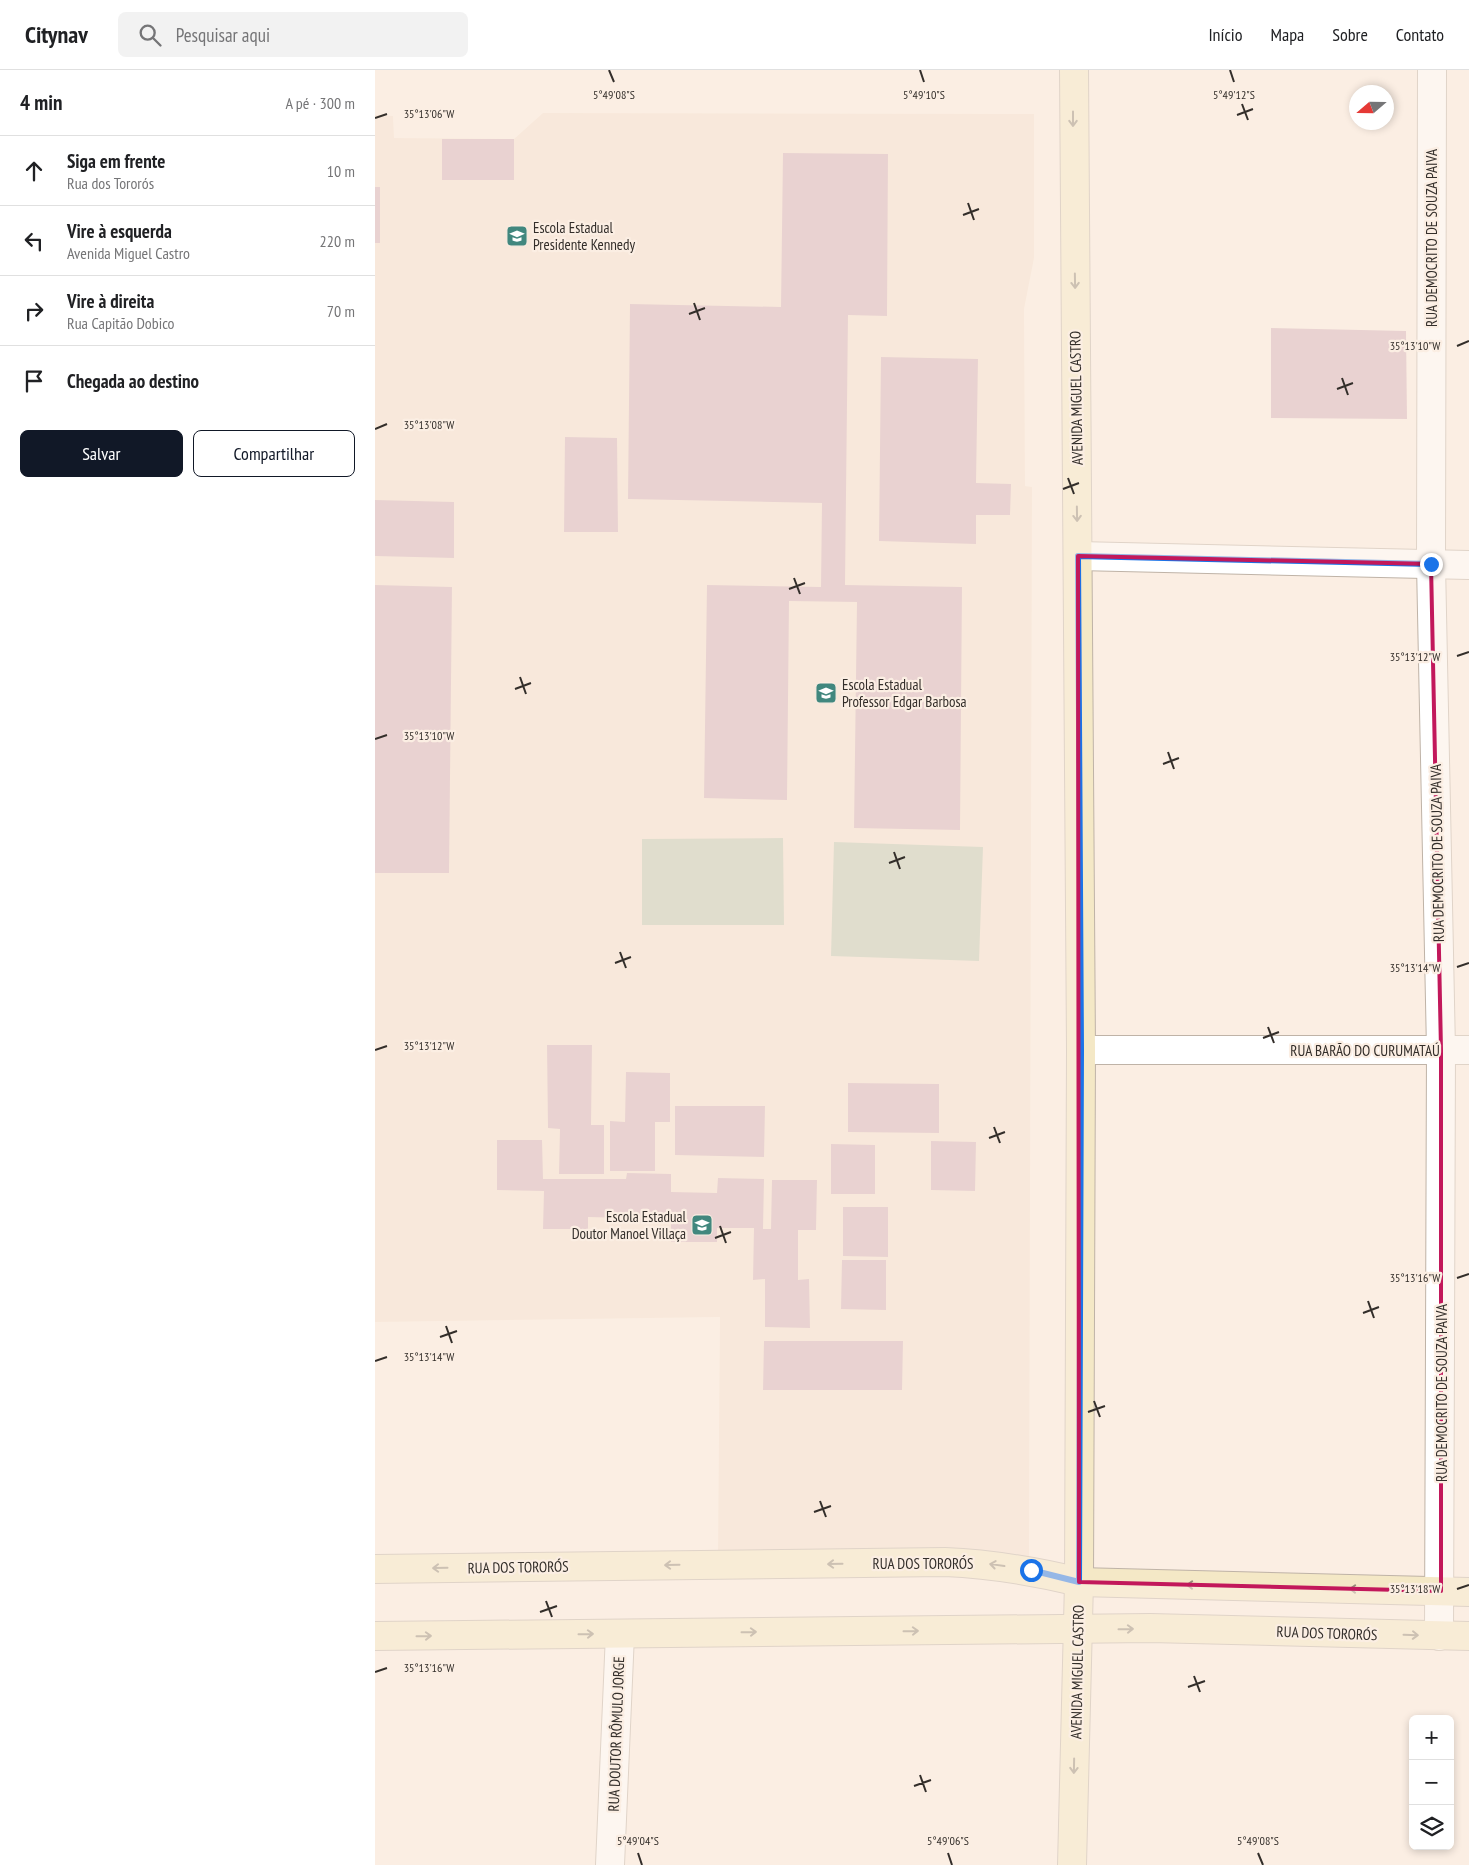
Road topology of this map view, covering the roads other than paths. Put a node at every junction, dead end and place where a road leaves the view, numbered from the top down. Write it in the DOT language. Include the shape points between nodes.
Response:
graph roads {
  1 [pos="1074,70"];
  2 [pos="1432,70"];
  3 [pos="1078,556"];
  4 [pos="1431,564"];
  5 [pos="1469,565"];
  6 [pos="1081,1050"];
  7 [pos="1441,1050"];
  8 [pos="1469,1050"];
  9 [pos="375,1569"];
  10 [pos="1079,1582"];
  11 [pos="1441,1591"];
  12 [pos="1469,1592"];
  13 [pos="1077,1629"];
  14 [pos="620,1634"];
  15 [pos="375,1636"];
  16 [pos="1439,1636"];
  17 [pos="1469,1636"];
  18 [pos="610,1865"];
  19 [pos="1072,1865"];
  1 -- 3 [label="street, AVENIDA MIGUEL CASTRO, one-way"];
  2 -- 4 [label="street, RUA DEMOCRITO DE SOUZA PAIVA"];
  3 -- 4 [label="street"];
  3 -- 6 [label="street, AVENIDA MIGUEL CASTRO"];
  4 -- 5 [label="street"];
  4 -- 7 [label="street, RUA DEMOCRITO DE SOUZA PAIVA"];
  6 -- 7 [label="street, RUA BARÃO DO CURUMATAÚ"];
  6 -- 10 [label="street, AVENIDA MIGUEL CASTRO"];
  7 -- 8 [label="street, RUA BARÃO DO CURUMATAÚ"];
  7 -- 11 [label="street, RUA DEMOCRITO DE SOUZA PAIVA"];
  10 -- 9 [label="street, RUA DOS TORORÓS, one-way" via="1031,1570 945,1562"];
  11 -- 10 [label="street, RUA DOS TORORÓS, one-way"];
  10 -- 13 [label="street, AVENIDA MIGUEL CASTRO"];
  11 -- 12 [label="street, RUA DOS TORORÓS"];
  11 -- 16 [label="street, RUA DEMOCRITO DE SOUZA PAIVA"];
  14 -- 13 [label="street, RUA DOS TORORÓS, one-way"];
  13 -- 16 [label="street, RUA DOS TORORÓS, one-way"];
  13 -- 19 [label="street, AVENIDA MIGUEL CASTRO, one-way"];
  15 -- 14 [label="street, RUA DOS TORORÓS, one-way"];
  14 -- 18 [label="street, RUA DOUTOR RÔMULO JORGE"];
  16 -- 17 [label="street, RUA DOS TORORÓS"];
}
